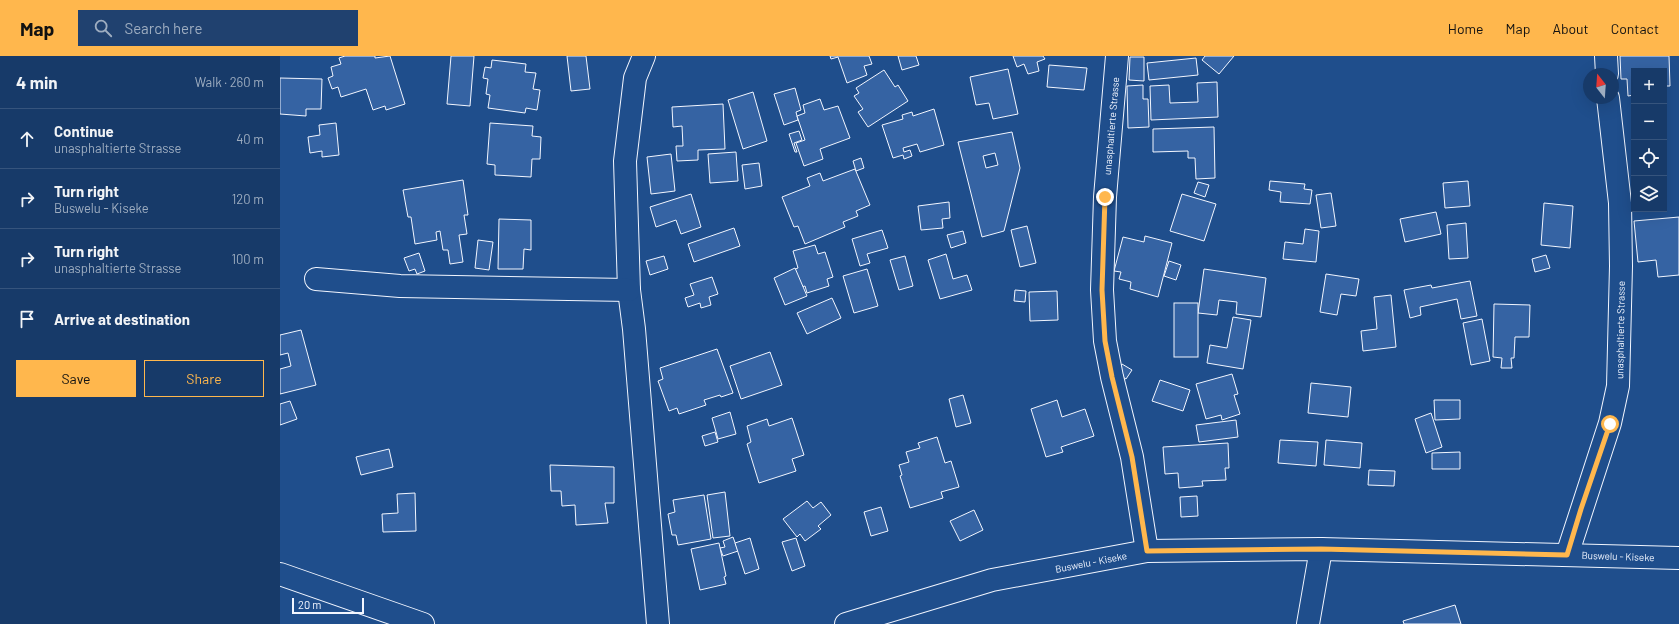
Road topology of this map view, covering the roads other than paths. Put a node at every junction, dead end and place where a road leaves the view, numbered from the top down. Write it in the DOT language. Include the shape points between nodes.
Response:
graph roads {
  1 [pos="644,56"];
  2 [pos="1117,56"];
  3 [pos="1606,56"];
  4 [pos="1607,68"];
  5 [pos="1609,104"];
  6 [pos="316,279"];
  7 [pos="629,290"];
  8 [pos="1321,549"];
  9 [pos="1147,551"];
  10 [pos="1567,555"];
  11 [pos="1679,558"];
  12 [pos="280,574"];
  13 [pos="422,624"];
  14 [pos="658,624"];
  15 [pos="846,624"];
  16 [pos="1308,624"];
  1 -- 7 [label="street" via="635,78 625,161"];
  2 -- 9 [label="street, unasphaltierte Strasse" via="1105,197 1102,290 1105,341 1132,457"];
  3 -- 4 [label="street"];
  5 -- 10 [label="street, unasphaltierte Strasse" via="1620,203 1618,386 1610,424"];
  6 -- 7 [label="street" via="400,286"];
  7 -- 14 [label="street"];
  8 -- 9 [label="street, Buswelu - Kiseke"];
  8 -- 10 [label="street, Buswelu - Kiseke"];
  8 -- 16 [label="street"];
  9 -- 15 [label="street, Buswelu - Kiseke" via="992,580"];
  10 -- 11 [label="street, Buswelu - Kiseke"];
  12 -- 13 [label="street"];
}
